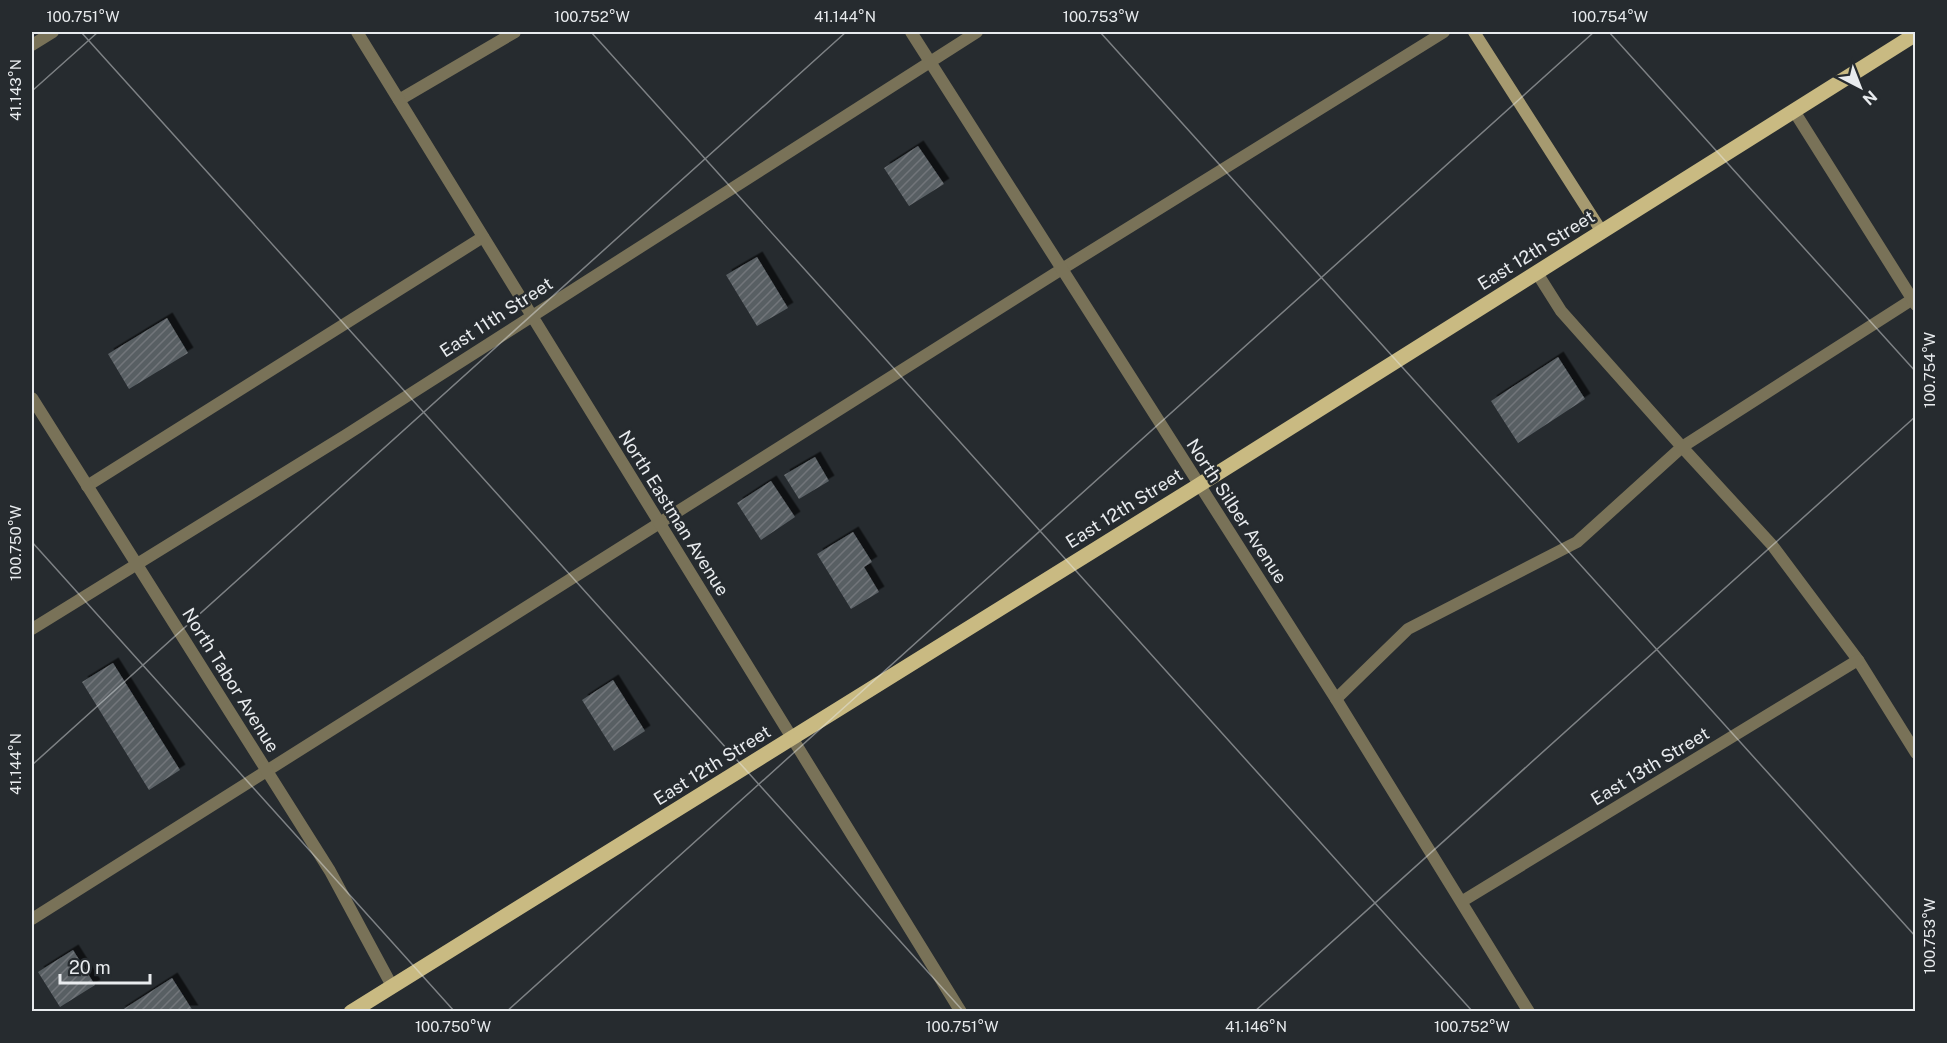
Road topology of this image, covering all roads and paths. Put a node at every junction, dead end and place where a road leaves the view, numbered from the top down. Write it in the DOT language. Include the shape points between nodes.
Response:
graph roads {
  1 [pos="53,32"];
  2 [pos="357,32"];
  3 [pos="515,32"];
  4 [pos="911,32"];
  5 [pos="977,32"];
  6 [pos="1444,32"];
  7 [pos="1474,32"];
  8 [pos="1916,34"];
  9 [pos="32,45"];
  10 [pos="930,61"];
  11 [pos="399,100"];
  12 [pos="1794,111"];
  13 [pos="1602,232"];
  14 [pos="483,237"];
  15 [pos="1062,269"];
  16 [pos="1537,273"];
  17 [pos="1914,301"];
  18 [pos="531,315"];
  19 [pos="32,398"];
  20 [pos="1682,447"];
  21 [pos="1199,485"];
  22 [pos="87,486"];
  23 [pos="660,524"];
  24 [pos="136,564"];
  25 [pos="32,629"];
  26 [pos="1858,660"];
  27 [pos="1336,699"];
  28 [pos="792,738"];
  29 [pos="1916,753"];
  30 [pos="267,772"];
  31 [pos="1461,902"];
  32 [pos="32,919"];
  33 [pos="392,986"];
  34 [pos="351,1011"];
  35 [pos="961,1011"];
  36 [pos="1529,1011"];
  1 -- 9 [label="street"];
  2 -- 11 [label="street, North Eastman Avenue"];
  3 -- 11 [label="street"];
  4 -- 10 [label="street, North Silber Avenue"];
  5 -- 10 [label="street, East 11th Street"];
  6 -- 15 [label="street"];
  7 -- 13 [label="main road"];
  8 -- 12 [label="main road, East 12th Street"];
  10 -- 15 [label="street, North Silber Avenue"];
  10 -- 18 [label="street, East 11th Street"];
  11 -- 14 [label="street, North Eastman Avenue"];
  12 -- 13 [label="main road, East 12th Street"];
  12 -- 17 [label="street"];
  13 -- 16 [label="main road, East 12th Street"];
  14 -- 18 [label="street, North Eastman Avenue"];
  14 -- 22 [label="street"];
  15 -- 21 [label="street, North Silber Avenue"];
  15 -- 23 [label="street"];
  16 -- 20 [label="street" via="1561,311"];
  16 -- 21 [label="main road, East 12th Street"];
  17 -- 20 [label="street"];
  18 -- 23 [label="street, North Eastman Avenue"];
  18 -- 24 [label="street, East 11th Street"];
  19 -- 22 [label="street, North Tabor Avenue"];
  20 -- 26 [label="street" via="1772,545"];
  20 -- 27 [label="street" via="1577,542 1408,628"];
  21 -- 27 [label="street, North Silber Avenue"];
  21 -- 28 [label="main road, East 12th Street"];
  22 -- 24 [label="street, North Tabor Avenue"];
  23 -- 28 [label="street, North Eastman Avenue"];
  23 -- 30 [label="street"];
  24 -- 25 [label="street, East 11th Street"];
  24 -- 30 [label="street, North Tabor Avenue"];
  26 -- 29 [label="street"];
  26 -- 31 [label="street, East 13th Street"];
  27 -- 31 [label="street, North Silber Avenue"];
  28 -- 33 [label="main road, East 12th Street"];
  28 -- 35 [label="street, North Eastman Avenue"];
  30 -- 32 [label="street"];
  30 -- 33 [label="street, North Tabor Avenue" via="330,871"];
  31 -- 36 [label="street, North Silber Avenue"];
  33 -- 34 [label="main road, East 12th Street"];
}
